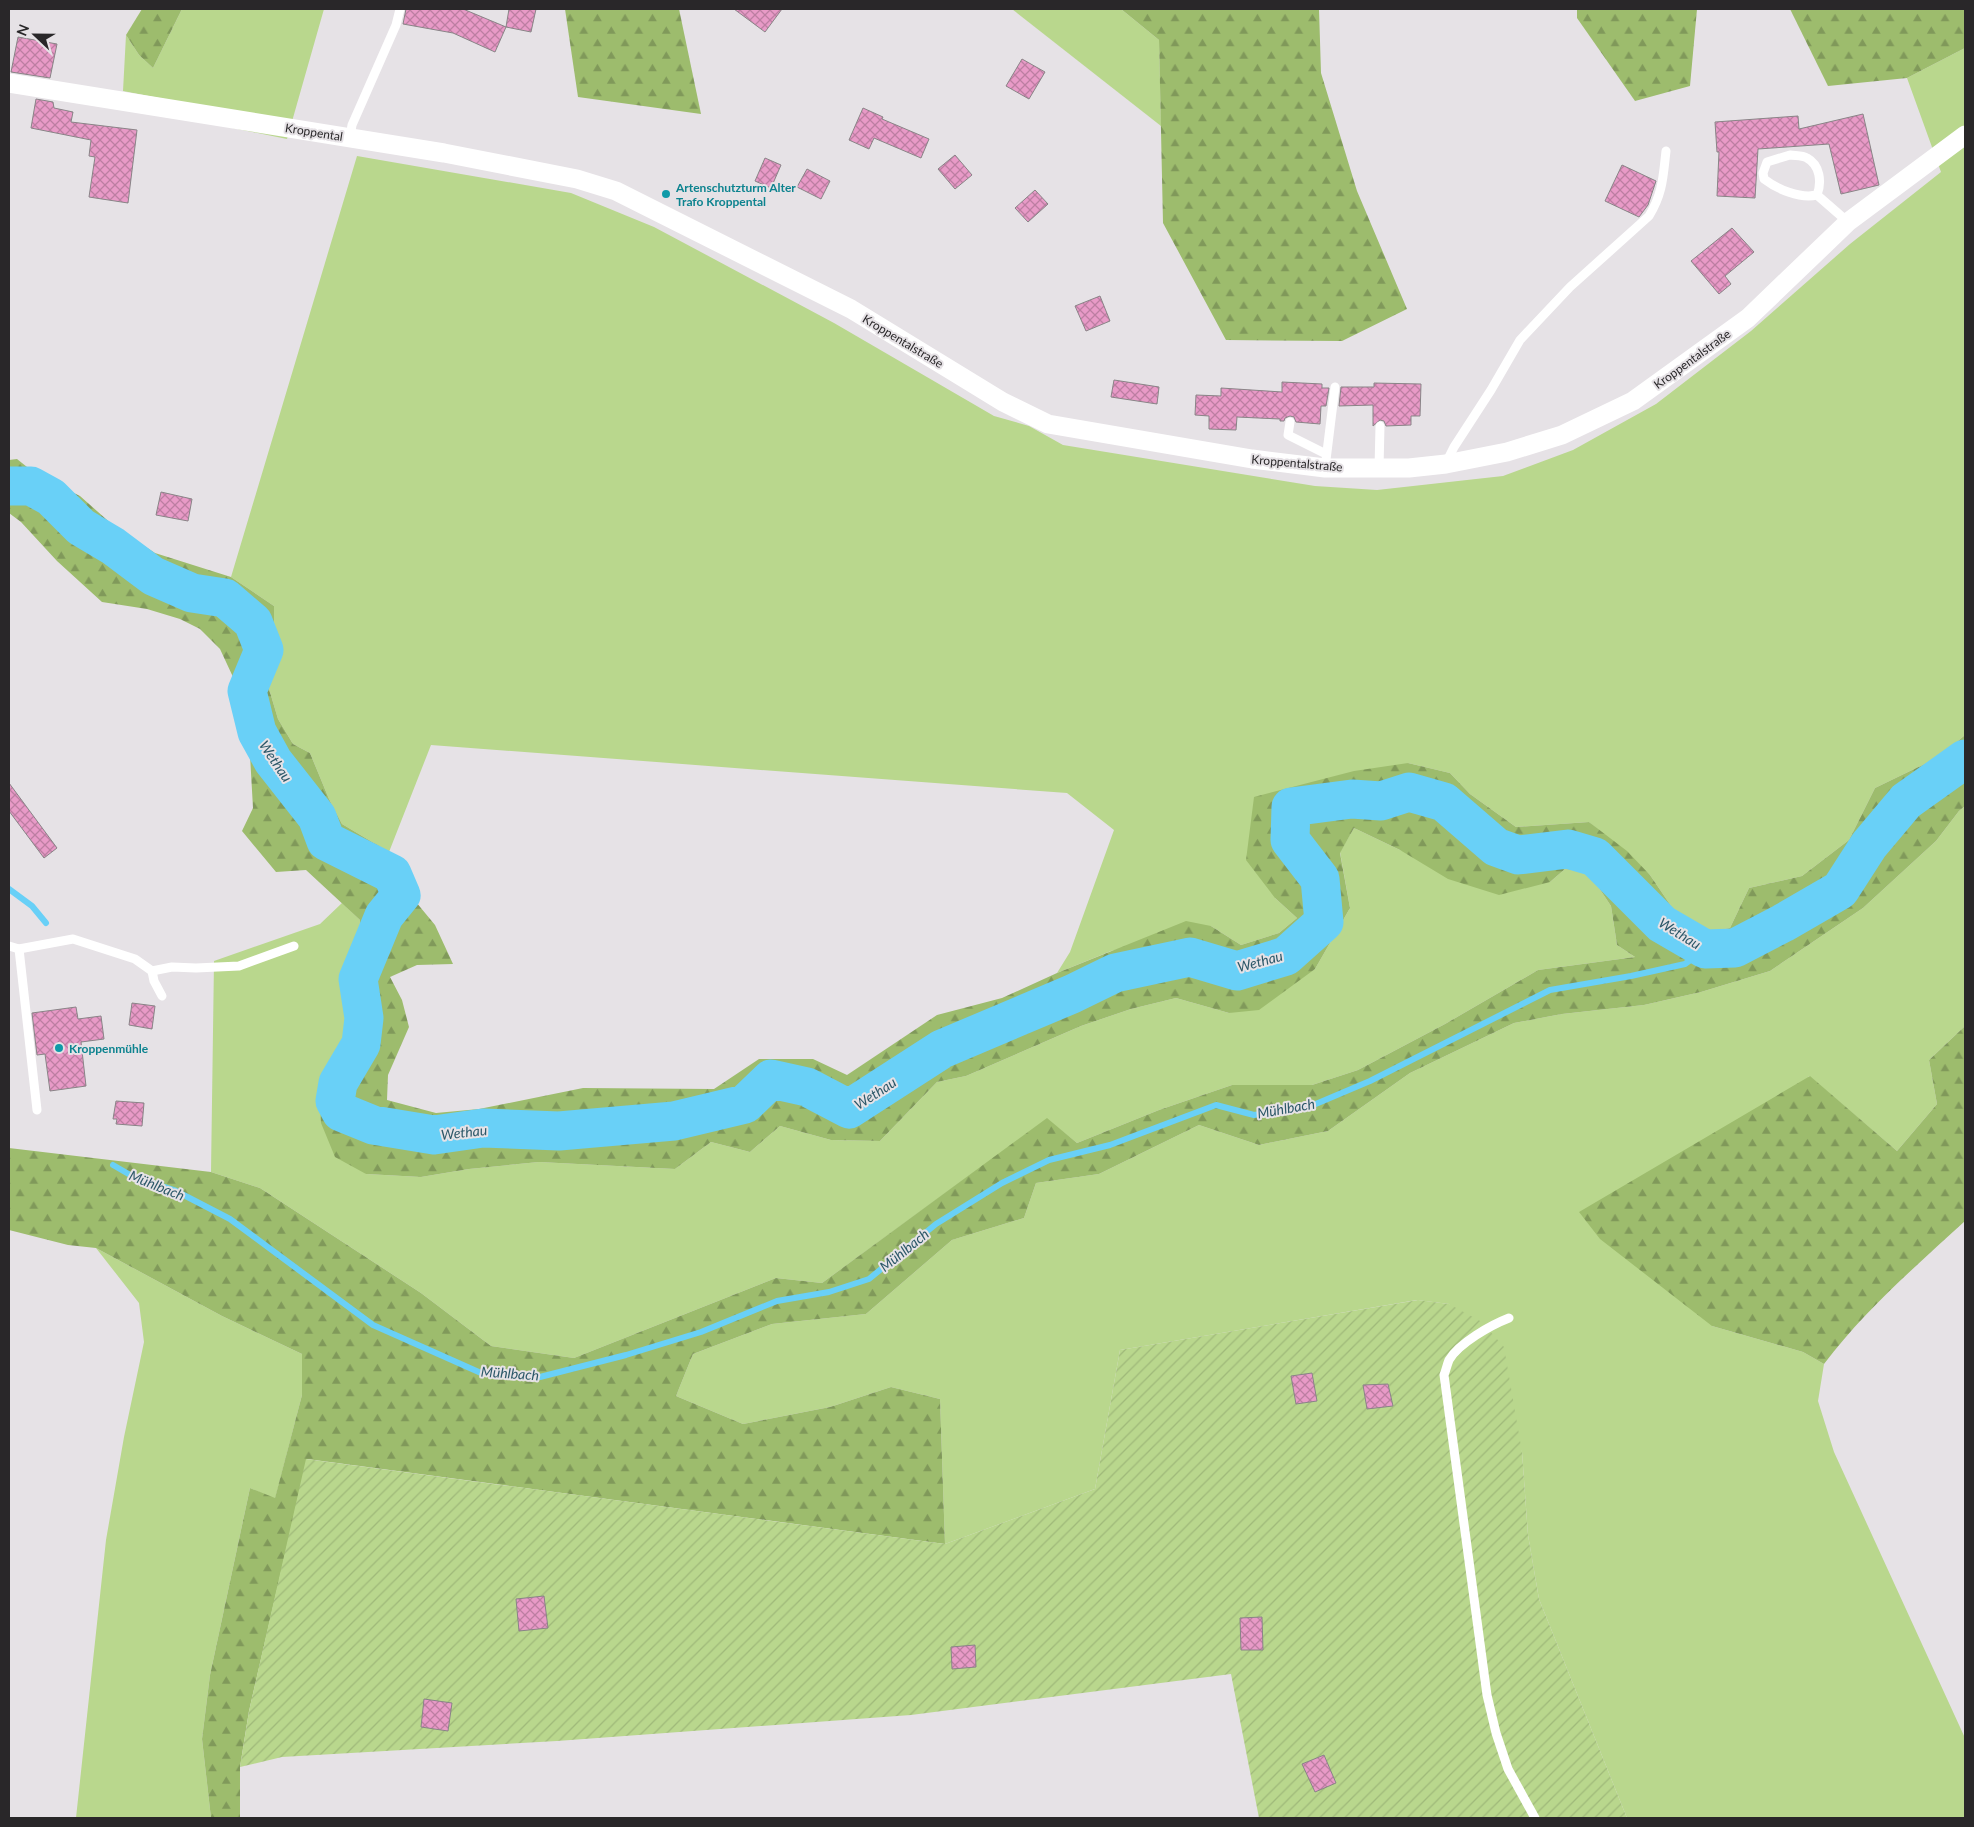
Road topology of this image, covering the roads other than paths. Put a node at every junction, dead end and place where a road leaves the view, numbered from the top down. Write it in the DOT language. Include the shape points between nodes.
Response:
graph roads {
  1 [pos="400,9"];
  2 [pos="9,83"];
  3 [pos="1965,136"];
  4 [pos="350,137"];
  5 [pos="1666,151"];
  6 [pos="616,191"];
  7 [pos="1817,195"];
  8 [pos="1848,222"];
  9 [pos="1335,386"];
  10 [pos="1290,422"];
  11 [pos="1380,426"];
  12 [pos="1325,461"];
  13 [pos="1446,464"];
  14 [pos="1379,468"];
  15 [pos="9,946"];
  16 [pos="294,946"];
  17 [pos="19,949"];
  18 [pos="152,971"];
  19 [pos="162,996"];
  20 [pos="38,1110"];
  21 [pos="1509,1318"];
  22 [pos="1535,1818"];
  1 -- 4 [label="lane" via="352,125"];
  2 -- 4 [label="street, Kroppental"];
  3 -- 8 [label="street, Kroppentalstraße"];
  4 -- 6 [label="street, Kroppental" via="537,170"];
  5 -- 13 [label="lane" via="1662,188 1649,216 1570,287 1520,340"];
  6 -- 12 [label="street, Kroppentalstraße" via="851,309 1004,402 1048,424 1252,460"];
  7 -- 7 [label="lane" via="1821,182 1814,164 1805,156 1767,162 1764,179 1799,194"];
  7 -- 8 [label="lane"];
  8 -- 13 [label="street, Kroppentalstraße" via="1748,318 1633,401 1562,434 1507,452"];
  9 -- 12 [label="lane"];
  10 -- 12 [label="lane" via="1288,435"];
  11 -- 14 [label="lane"];
  12 -- 14 [label="street, Kroppentalstraße"];
  13 -- 14 [label="street, Kroppentalstraße"];
  15 -- 17 [label="lane"];
  16 -- 18 [label="lane" via="240,966 172,967"];
  17 -- 18 [label="lane" via="73,940 134,959"];
  17 -- 20 [label="lane"];
  18 -- 19 [label="lane"];
  21 -- 22 [label="lane" via="1468,1340 1450,1359 1444,1375 1487,1695 1508,1769"];
}
